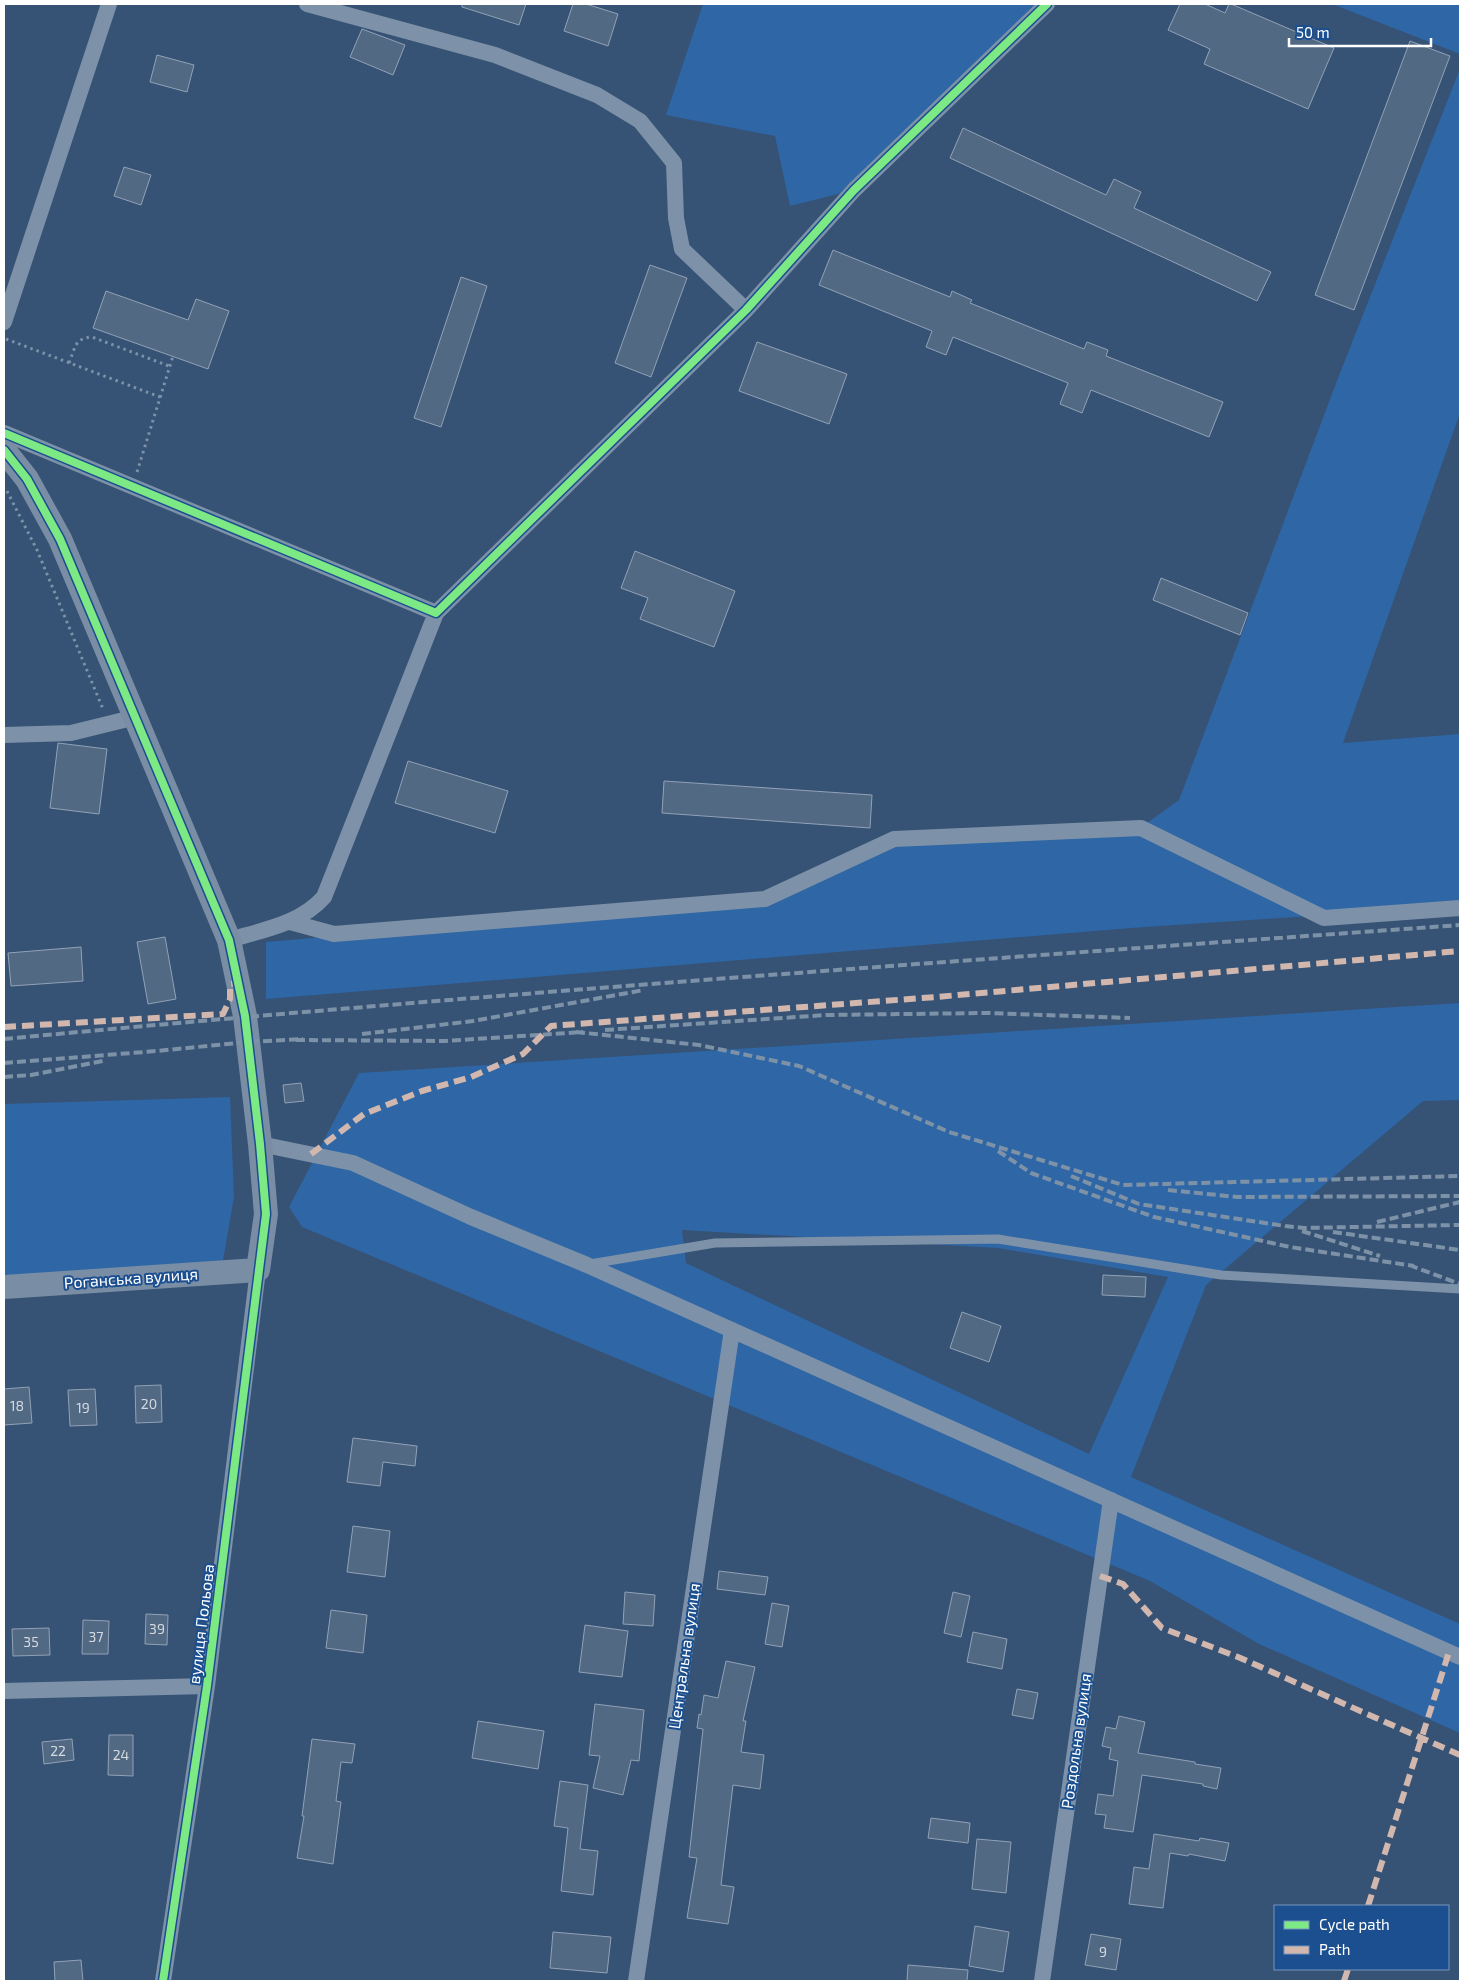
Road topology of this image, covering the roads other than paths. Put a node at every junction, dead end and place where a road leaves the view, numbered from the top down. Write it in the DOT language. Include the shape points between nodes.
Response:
graph roads {
  1 [pos="109,4"];
  2 [pos="307,4"];
  3 [pos="1047,4"];
  4 [pos="746,310"];
  5 [pos="4,322"];
  6 [pos="4,433"];
  7 [pos="4,450"];
  8 [pos="436,613"];
  9 [pos="136,717"];
  10 [pos="4,735"];
  11 [pos="1460,908"];
  12 [pos="290,922"];
  13 [pos="229,940"];
  14 [pos="260,1144"];
  15 [pos="587,1264"];
  16 [pos="258,1270"];
  17 [pos="4,1287"];
  18 [pos="1460,1289"];
  19 [pos="732,1330"];
  20 [pos="1111,1500"];
  21 [pos="1460,1657"];
  22 [pos="207,1686"];
  23 [pos="4,1691"];
  24 [pos="163,1981"];
  25 [pos="636,1981"];
  26 [pos="1042,1981"];
  1 -- 5 [label="street"];
  2 -- 4 [label="street" via="495,54 597,95 640,121 674,163 676,218 682,249"];
  3 -- 4 [label="street" via="854,190"];
  4 -- 8 [label="street"];
  6 -- 8 [label="street"];
  7 -- 9 [label="street" via="27,479 60,539"];
  8 -- 12 [label="street" via="324,897 315,907"];
  9 -- 10 [label="street" via="71,733"];
  9 -- 13 [label="street"];
  11 -- 12 [label="street" via="1324,918 1140,828 894,839 766,899 334,934"];
  12 -- 13 [label="street"];
  13 -- 14 [label="street" via="245,1016"];
  14 -- 15 [label="street" via="353,1163 471,1217"];
  14 -- 16 [label="street" via="266,1214"];
  15 -- 18 [label="lane" via="715,1244 998,1239 1221,1275"];
  15 -- 19 [label="street"];
  16 -- 17 [label="street, Роганська вулиця"];
  16 -- 22 [label="street, вулиця Польова"];
  19 -- 20 [label="street"];
  19 -- 25 [label="street, Центральна вулиця"];
  20 -- 21 [label="street"];
  20 -- 26 [label="street, Роздольна вулиця"];
  22 -- 23 [label="street"];
  22 -- 24 [label="street, вулиця Польова"];
}
